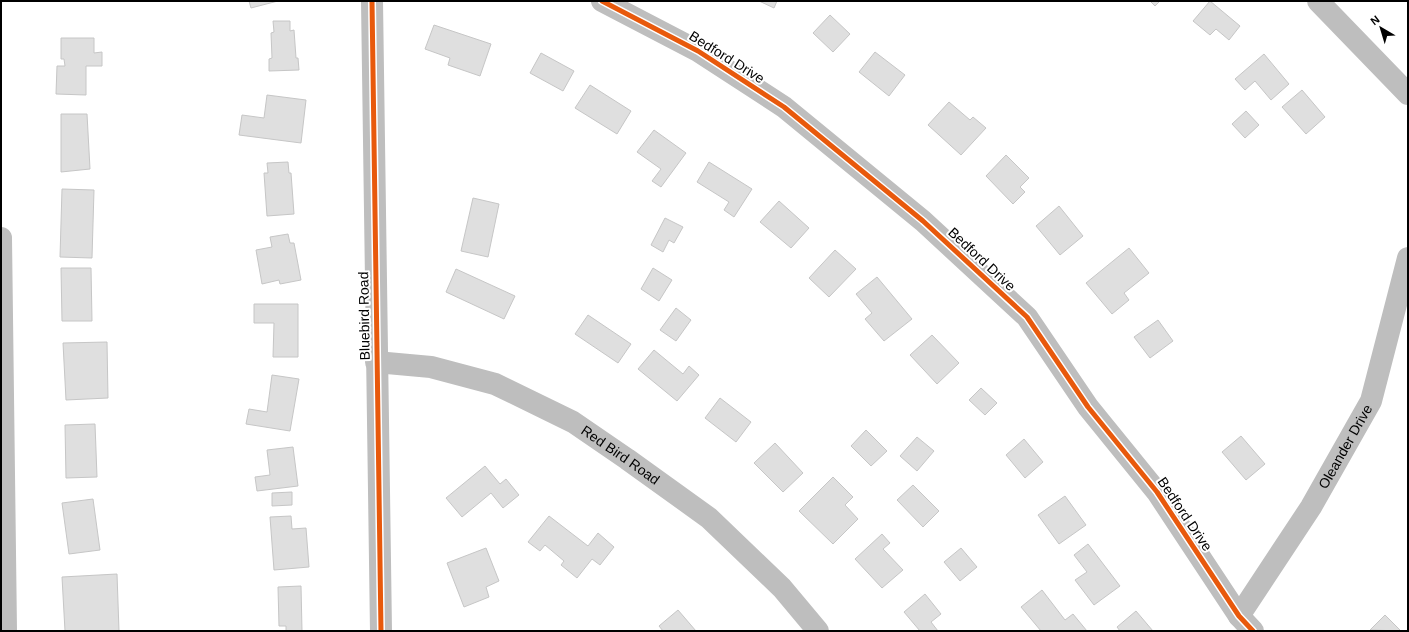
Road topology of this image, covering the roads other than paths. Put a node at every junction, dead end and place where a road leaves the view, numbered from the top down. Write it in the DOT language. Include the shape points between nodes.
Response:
graph roads {
  1 [pos="372,1"];
  2 [pos="602,1"];
  3 [pos="1318,1"];
  4 [pos="1408,94"];
  5 [pos="1,238"];
  6 [pos="1408,258"];
  7 [pos="376,362"];
  8 [pos="3,507"];
  9 [pos="1246,624"];
  10 [pos="6,631"];
  11 [pos="381,631"];
  12 [pos="818,631"];
  1 -- 7 [label="street, Bluebird Road"];
  2 -- 9 [label="street, Bedford Drive" via="698,51 784,108 923,221 1027,317 1088,407 1157,492"];
  3 -- 4 [label="street"];
  5 -- 8 [label="street"];
  6 -- 9 [label="street, Oleander Drive" via="1371,401"];
  7 -- 11 [label="street, Bluebird Road"];
  7 -- 12 [label="street, Red Bird Road" via="431,367 495,384 573,422 709,518 782,588"];
  8 -- 10 [label="street"];
}
